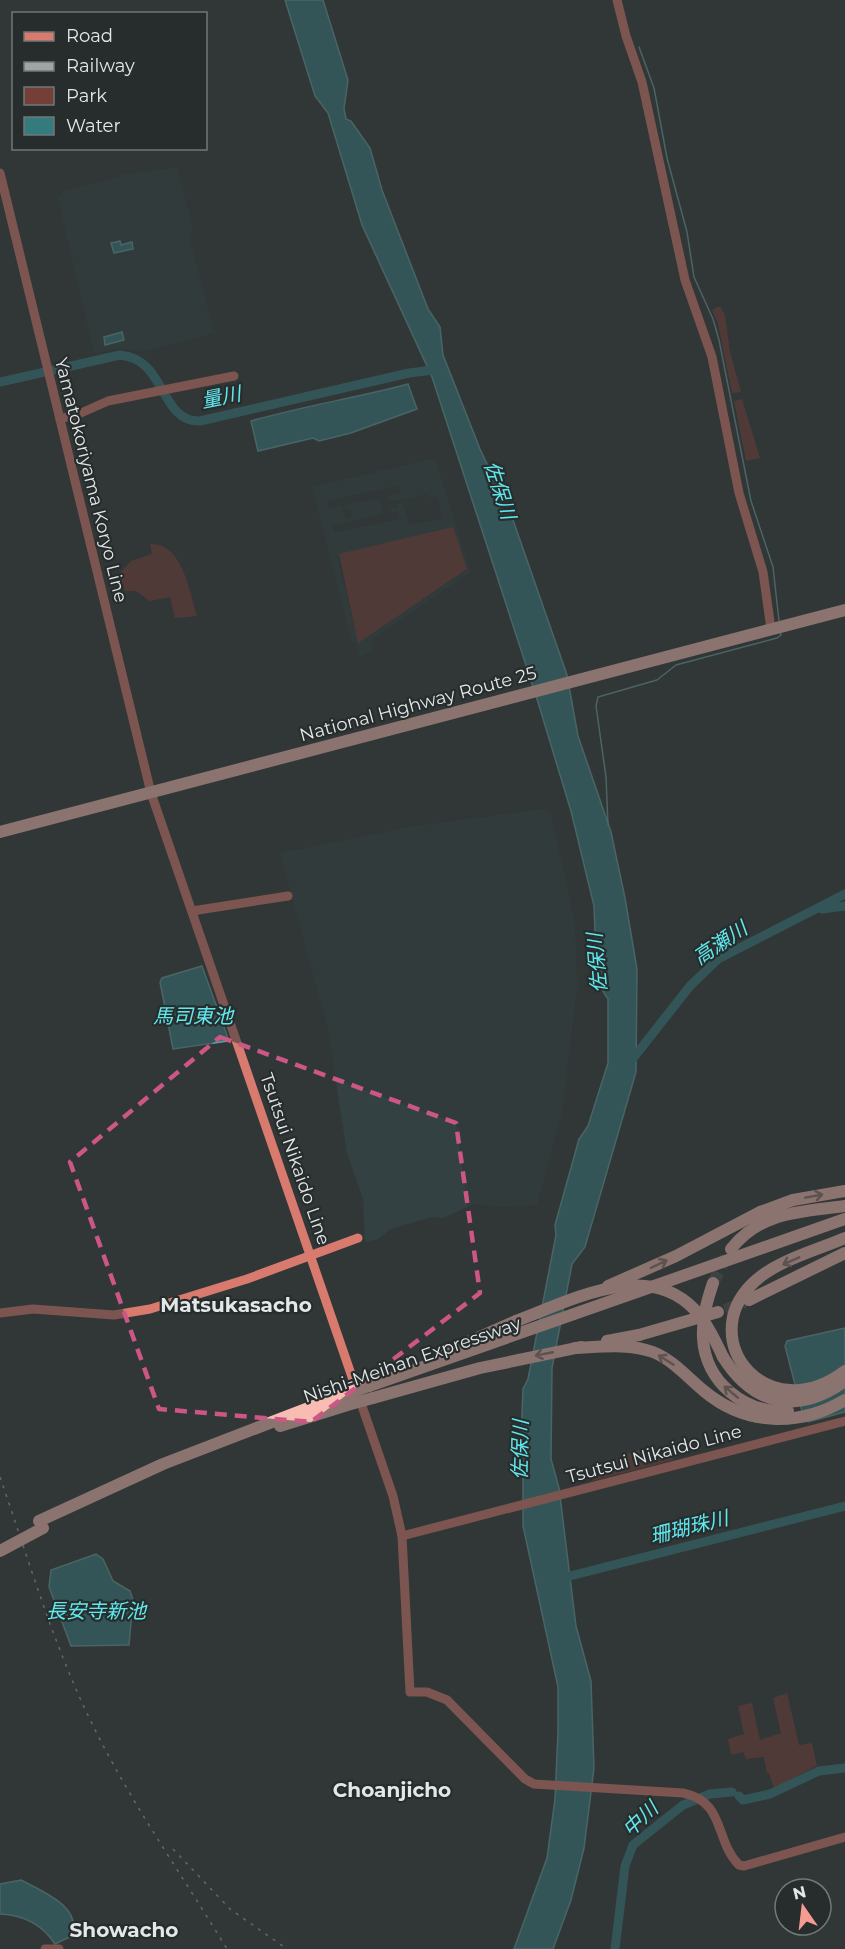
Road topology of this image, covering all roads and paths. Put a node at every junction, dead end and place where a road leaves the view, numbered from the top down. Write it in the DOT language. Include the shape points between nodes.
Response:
graph roads {
  1 [pos="617,0"];
  2 [pos="0,173"];
  3 [pos="234,376"];
  4 [pos="60,419"];
  5 [pos="845,610"];
  6 [pos="777,628"];
  7 [pos="151,793"];
  8 [pos="0,832"];
  9 [pos="288,896"];
  10 [pos="192,911"];
  11 [pos="845,1191"];
  12 [pos="845,1206"];
  13 [pos="845,1219"];
  14 [pos="845,1227"];
  15 [pos="358,1238"];
  16 [pos="845,1238"];
  17 [pos="731,1249"];
  18 [pos="845,1253"];
  19 [pos="311,1256"];
  20 [pos="709,1275"];
  21 [pos="586,1295"];
  22 [pos="749,1300"];
  23 [pos="721,1311"];
  24 [pos="0,1313"];
  25 [pos="575,1348"];
  26 [pos="845,1371"];
  27 [pos="845,1381"];
  28 [pos="370,1391"];
  29 [pos="845,1391"];
  30 [pos="352,1399"];
  31 [pos="845,1400"];
  32 [pos="783,1406"];
  33 [pos="845,1421"];
  34 [pos="254,1432"];
  35 [pos="41,1525"];
  36 [pos="402,1536"];
  37 [pos="0,1542"];
  38 [pos="0,1551"];
  39 [pos="845,1837"];
  40 [pos="45,1949"];
  41 [pos="59,1949"];
  1 -- 6 [label="main road" via="642,82 685,280 712,354 740,493"];
  2 -- 4 [label="main road, Yamatokoriyama Koryo Line"];
  3 -- 4 [label="main road" via="108,401"];
  4 -- 7 [label="main road, Yamatokoriyama Koryo Line"];
  5 -- 6 [label="highway, National Highway Route 25"];
  6 -- 7 [label="highway, National Highway Route 25"];
  7 -- 8 [label="highway, National Highway Route 25"];
  7 -- 10 [label="main road, Tsutsui Nikaido Line"];
  9 -- 10 [label="main road"];
  10 -- 19 [label="main road, Tsutsui Nikaido Line"];
  21 -- 11 [label="highway, one-way, bridge" via="778,1205"];
  12 -- 17 [label="highway" via="772,1217 746,1232"];
  13 -- 20 [label="highway, Nishi-Meihan Expressway"];
  14 -- 20 [label="highway, Nishi-Meihan Expressway"];
  15 -- 19 [label="main road"];
  16 -- 32 [label="highway, one-way" via="757,1279 737,1307 733,1330 740,1359"];
  18 -- 22 [label="highway"];
  19 -- 24 [label="main road" via="136,1312 114,1315 33,1309"];
  19 -- 36 [label="main road, Tsutsui Nikaido Line" via="393,1496"];
  20 -- 28 [label="highway, Nishi-Meihan Expressway" via="647,1292"];
  32 -- 20 [label="highway, one-way" via="763,1409 739,1399 712,1371 704,1349 703,1325"];
  21 -- 28 [label="highway, bridge" via="516,1321"];
  21 -- 32 [label="highway, bridge" via="631,1285 671,1292 698,1314 745,1385"];
  23 -- 25 [label="highway, bridge" via="639,1335"];
  25 -- 28 [label="highway, one-way"];
  32 -- 25 [label="highway, one-way" via="745,1414 720,1402 672,1363 641,1349"];
  26 -- 32 [label="highway"];
  27 -- 32 [label="highway" via="812,1399"];
  28 -- 30 [label="highway, Nishi-Meihan Expressway, bridge"];
  29 -- 32 [label="highway" via="817,1406"];
  30 -- 34 [label="highway, Nishi-Meihan Expressway"];
  30 -- 34 [label="highway, Nishi-Meihan Expressway" via="279,1427"];
  31 -- 32 [label="highway" via="823,1411"];
  33 -- 36 [label="main road, Tsutsui Nikaido Line"];
  34 -- 35 [label="highway, Nishi-Meihan Expressway" via="122,1486"];
  35 -- 37 [label="highway, Nishi-Meihan Expressway"];
  35 -- 38 [label="highway, Nishi-Meihan Expressway, bridge"];
  36 -- 39 [label="main road, Tsutsui Nikaido Line" via="410,1692 427,1692 447,1700 525,1779 547,1786 683,1793 701,1798 739,1865 744,1866"];
  40 -- 41 [label="main road"];
}
